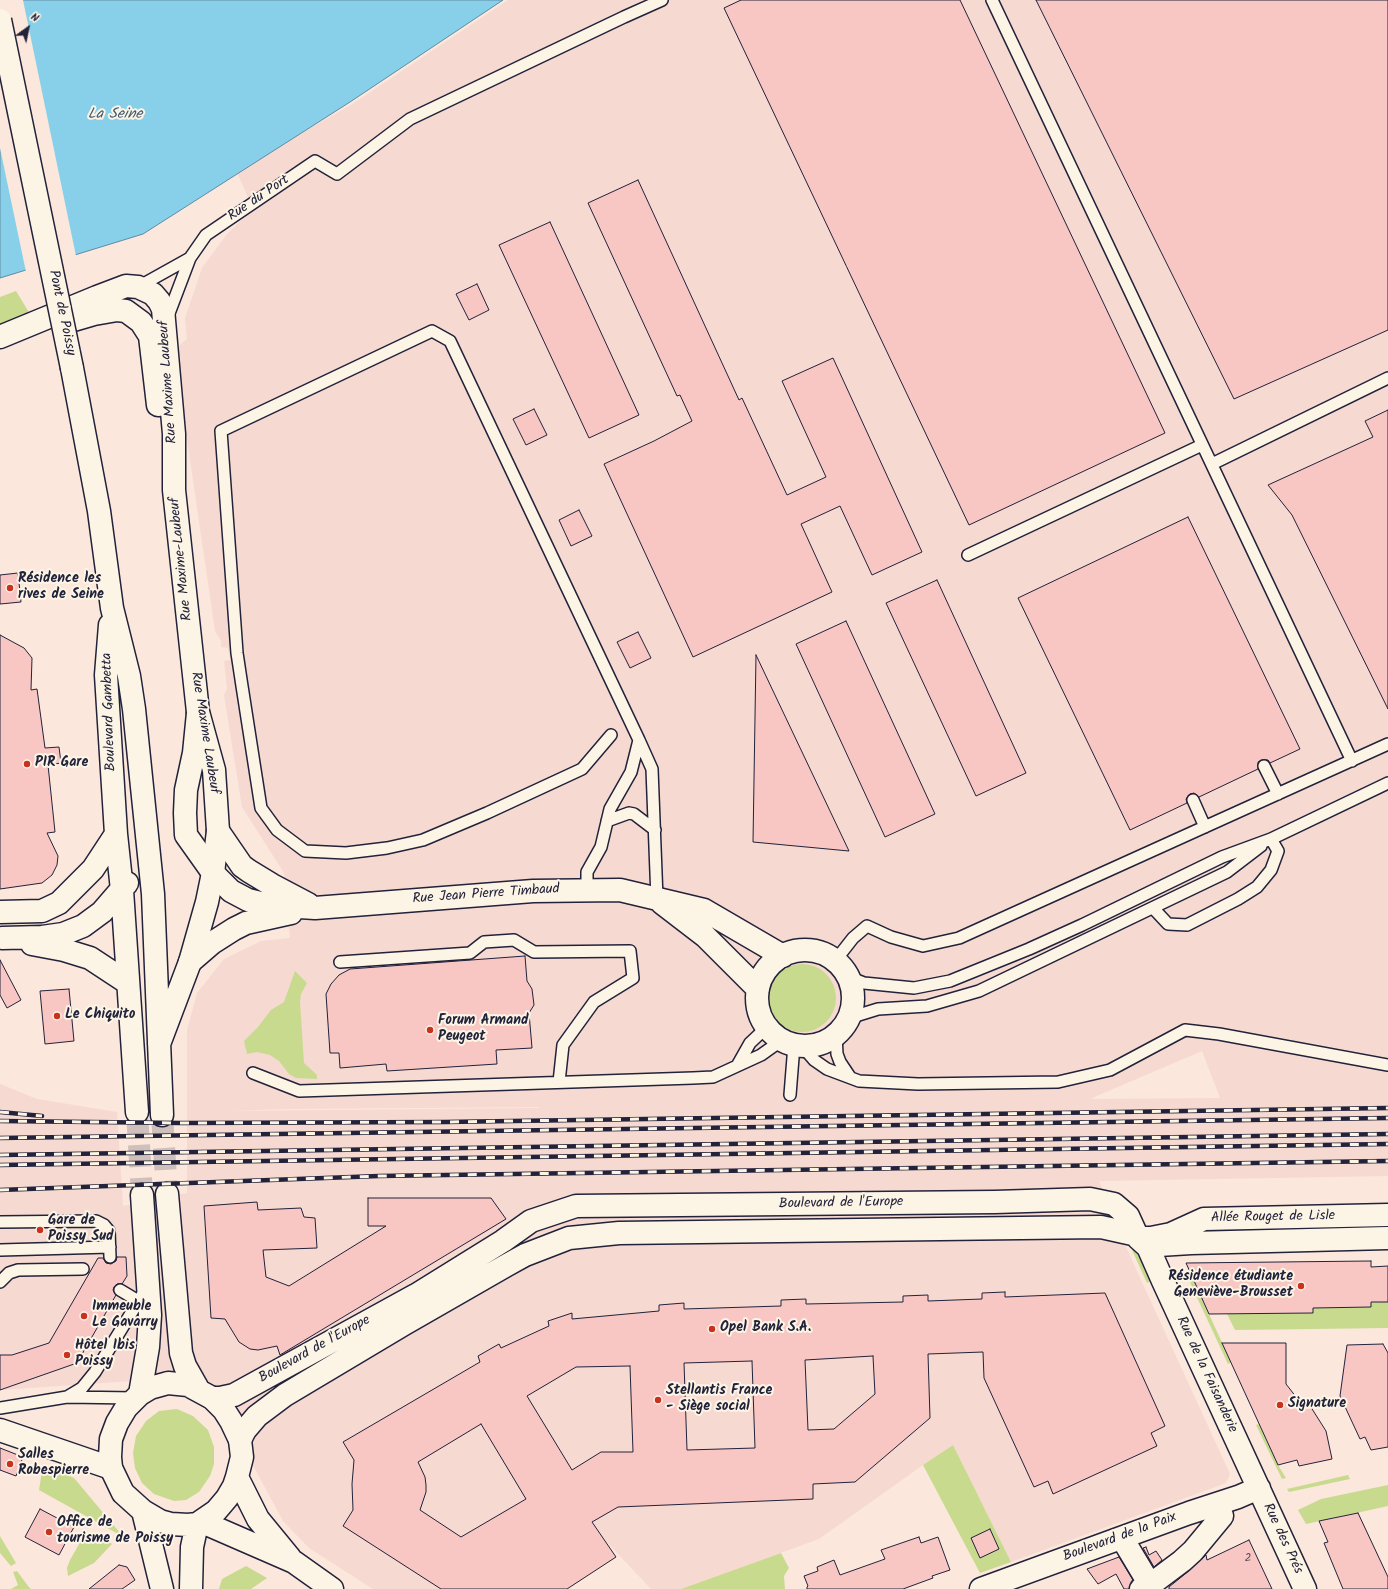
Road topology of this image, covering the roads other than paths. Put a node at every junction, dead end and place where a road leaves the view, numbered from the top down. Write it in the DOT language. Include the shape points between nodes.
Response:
graph roads {
  1 [pos="662,0"];
  2 [pos="992,0"];
  3 [pos="0,20"];
  4 [pos="190,258"];
  5 [pos="138,287"];
  6 [pos="166,322"];
  7 [pos="0,338"];
  8 [pos="0,348"];
  9 [pos="1388,378"];
  10 [pos="1202,445"];
  11 [pos="1212,464"];
  12 [pos="174,490"];
  13 [pos="968,555"];
  14 [pos="112,608"];
  15 [pos="189,628"];
  16 [pos="198,712"];
  17 [pos="611,735"];
  18 [pos="639,740"];
  19 [pos="1388,744"];
  20 [pos="1352,761"];
  21 [pos="1264,766"];
  22 [pos="1388,783"];
  23 [pos="1278,794"];
  24 [pos="1193,800"];
  25 [pos="607,821"];
  26 [pos="1205,827"];
  27 [pos="654,830"];
  28 [pos="218,831"];
  29 [pos="116,834"];
  30 [pos="1271,839"];
  31 [pos="148,855"];
  32 [pos="213,873"];
  33 [pos="587,889"];
  34 [pos="122,890"];
  35 [pos="657,899"];
  36 [pos="315,908"];
  37 [pos="1153,908"];
  38 [pos="0,912"];
  39 [pos="1,938"];
  40 [pos="783,956"];
  41 [pos="835,961"];
  42 [pos="190,962"];
  43 [pos="340,962"];
  44 [pos="849,977"];
  45 [pos="128,983"];
  46 [pos="758,989"];
  47 [pos="849,1018"];
  48 [pos="836,1035"];
  49 [pos="786,1040"];
  50 [pos="159,1044"];
  51 [pos="1388,1065"];
  52 [pos="737,1066"];
  53 [pos="253,1073"];
  54 [pos="850,1077"];
  55 [pos="559,1082"];
  56 [pos="790,1095"];
  57 [pos="137,1112"];
  58 [pos="162,1115"];
  59 [pos="166,1194"];
  60 [pos="142,1195"];
  61 [pos="1388,1215"];
  62 [pos="531,1221"];
  63 [pos="0,1222"];
  64 [pos="1136,1238"];
  65 [pos="1388,1238"];
  66 [pos="503,1241"];
  67 [pos="0,1250"];
  68 [pos="516,1260"];
  69 [pos="82,1269"];
  70 [pos="0,1282"];
  71 [pos="120,1290"];
  72 [pos="416,1295"];
  73 [pos="145,1298"];
  74 [pos="404,1324"];
  75 [pos="205,1394"];
  76 [pos="137,1396"];
  77 [pos="67,1397"];
  78 [pos="0,1408"];
  79 [pos="0,1430"];
  80 [pos="240,1440"];
  81 [pos="111,1468"];
  82 [pos="237,1477"];
  83 [pos="1259,1488"];
  84 [pos="143,1512"];
  85 [pos="1222,1516"];
  86 [pos="200,1523"];
  87 [pos="1122,1538"];
  88 [pos="294,1562"];
  89 [pos="159,1585"];
  90 [pos="1147,1588"];
  91 [pos="191,1589"];
  92 [pos="332,1589"];
  93 [pos="981,1589"];
  94 [pos="1306,1589"];
  1 -- 4 [label="lane, Rue du Port" via="410,119 337,174 315,161 206,235"];
  2 -- 10 [label="lane"];
  3 -- 14 [label="street, Pont de Poissy, bridge" via="98,503"];
  4 -- 5 [label="lane, Rue du Port"];
  4 -- 6 [label="lane, Rue du Port"];
  5 -- 6 [label="street, Rue Maxime Laubeuf" via="153,294 159,301"];
  5 -- 7 [label="street, Rue du Port" via="119,288"];
  6 -- 12 [label="street, Rue Maxime Laubeuf" via="174,434"];
  8 -- 12 [label="street" via="27,335 94,314 117,310 135,317 150,336 161,434"];
  9 -- 11 [label="lane"];
  10 -- 11 [label="lane"];
  10 -- 13 [label="lane"];
  11 -- 20 [label="lane"];
  12 -- 15 [label="street, Rue Maxime-Laubeuf"];
  14 -- 29 [label="street, Boulevard Gambetta" via="106,675"];
  14 -- 31 [label="street, Boulevard Gambetta" via="134,708"];
  15 -- 16 [label="street, Rue Maxime Laubeuf"];
  16 -- 28 [label="street, Rue Maxime Laubeuf" via="214,770"];
  16 -- 32 [label="street" via="194,753 186,790 186,835"];
  17 -- 18 [label="lane" via="582,769 423,840 387,848 346,852 305,851 277,830 261,808 237,653 221,431 432,331 450,341"];
  18 -- 25 [label="lane" via="631,772 610,809"];
  18 -- 27 [label="lane" via="652,769"];
  19 -- 20 [label="lane"];
  20 -- 23 [label="lane"];
  21 -- 23 [label="lane"];
  22 -- 30 [label="lane"];
  23 -- 26 [label="lane"];
  24 -- 26 [label="lane"];
  25 -- 27 [label="lane" via="629,813"];
  25 -- 33 [label="lane" via="601,847 587,872"];
  26 -- 41 [label="lane" via="959,938 923,946 867,926 853,938"];
  27 -- 35 [label="lane"];
  28 -- 32 [label="street, Rue Maxime Laubeuf"];
  28 -- 36 [label="street" via="248,871"];
  29 -- 34 [label="street, Boulevard Gambetta"];
  29 -- 38 [label="street" via="93,869 59,903 42,912"];
  30 -- 37 [label="lane" via="1227,872"];
  30 -- 37 [label="lane" via="1278,851 1271,870 1257,886 1238,899 1187,924 1168,924"];
  30 -- 44 [label="lane" via="1222,857 1082,925 950,981 914,988 871,984"];
  31 -- 34 [label="street"];
  31 -- 50 [label="street, Boulevard Gambetta" via="153,894"];
  32 -- 36 [label="street, Rue Jean Pierre Timbaud" via="231,891 248,900 268,905"];
  32 -- 42 [label="street, Rue Maxime Laubeuf"];
  33 -- 35 [label="street, Rue Jean Pierre Timbaud" via="620,890"];
  33 -- 36 [label="street, Rue Jean Pierre Timbaud"];
  34 -- 39 [label="street" via="93,920 76,929 42,937"];
  34 -- 45 [label="street, Boulevard Gambetta"];
  35 -- 40 [label="street, Rue Jean Pierre Timbaud" via="704,910"];
  35 -- 46 [label="street, Rue Jean Pierre Timbaud" via="705,936"];
  36 -- 42 [label="street, Rue Jean Pierre Timbaud" via="246,923 212,943"];
  37 -- 47 [label="lane" via="979,991 927,1006 878,1009"];
  39 -- 45 [label="street" via="77,953 90,958"];
  40 -- 41 [label="street" via="797,951 813,951 827,955"];
  40 -- 46 [label="street" via="771,964"];
  41 -- 44 [label="street"];
  42 -- 50 [label="street, Rue Maxime Laubeuf"];
  43 -- 55 [label="lane" via="470,953 484,942 514,940 534,952 630,951 633,978 594,1002 576,1026 563,1045"];
  44 -- 47 [label="street" via="853,1005"];
  45 -- 57 [label="street, Boulevard Gambetta"];
  46 -- 49 [label="street" via="761,1016"];
  47 -- 48 [label="street" via="844,1028"];
  48 -- 49 [label="street" via="814,1046"];
  48 -- 54 [label="lane" via="839,1058"];
  49 -- 52 [label="lane"];
  49 -- 52 [label="lane" via="750,1043"];
  49 -- 54 [label="lane" via="827,1069"];
  49 -- 56 [label="lane"];
  50 -- 58 [label="street, Boulevard Gambetta"];
  51 -- 54 [label="lane" via="1185,1030 1110,1070 1058,1082 918,1084 859,1081"];
  52 -- 55 [label="lane" via="713,1077"];
  53 -- 55 [label="lane" via="299,1091"];
  59 -- 75 [label="street" via="181,1353 185,1366"];
  60 -- 73 [label="street"];
  61 -- 64 [label="street, Allée Rouget de Lisle" via="1204,1219 1171,1234"];
  62 -- 64 [label="street, Boulevard de l'Europe" via="576,1206 1090,1199 1114,1204 1128,1216"];
  62 -- 66 [label="street, Boulevard de l'Europe"];
  62 -- 68 [label="street" via="530,1236"];
  63 -- 67 [label="lane" via="96,1221 109,1231 110,1252"];
  64 -- 65 [label="street, Allée Rouget de Lisle" via="1166,1244"];
  64 -- 68 [label="street, Boulevard de l'Europe" via="1101,1226 618,1233 569,1238"];
  64 -- 83 [label="street, Rue de la Faisanderie" via="1163,1281"];
  66 -- 68 [label="street" via="500,1254"];
  66 -- 72 [label="street, Boulevard de l'Europe"];
  68 -- 74 [label="street, Boulevard de l'Europe"];
  69 -- 70 [label="lane" via="18,1270 8,1273"];
  71 -- 73 [label="lane"];
  72 -- 74 [label="street, Boulevard de l'Europe" via="416,1304"];
  72 -- 75 [label="street, Boulevard de l'Europe" via="234,1395 220,1398"];
  73 -- 76 [label="street" via="148,1347"];
  73 -- 77 [label="lane" via="92,1377 82,1388"];
  74 -- 80 [label="street, Boulevard de l'Europe" via="285,1396 257,1416"];
  75 -- 76 [label="street" via="188,1385 168,1383 150,1388"];
  75 -- 80 [label="street" via="224,1410"];
  76 -- 77 [label="lane"];
  76 -- 81 [label="street" via="123,1412 114,1432 110,1447"];
  77 -- 78 [label="lane"];
  79 -- 81 [label="street"];
  80 -- 82 [label="street" via="242,1457"];
  81 -- 84 [label="street" via="123,1493"];
  82 -- 86 [label="street" via="222,1505"];
  82 -- 88 [label="street" via="258,1519"];
  83 -- 87 [label="street, Boulevard de la Paix"];
  83 -- 94 [label="street, Rue des Prés"];
  84 -- 86 [label="street" via="171,1524"];
  84 -- 89 [label="street"];
  85 -- 90 [label="street" via="1193,1550"];
  86 -- 88 [label="street"];
  86 -- 91 [label="street" via="192,1547"];
  87 -- 90 [label="street"];
  87 -- 93 [label="street, Boulevard de la Paix"];
  88 -- 92 [label="street"];
}
